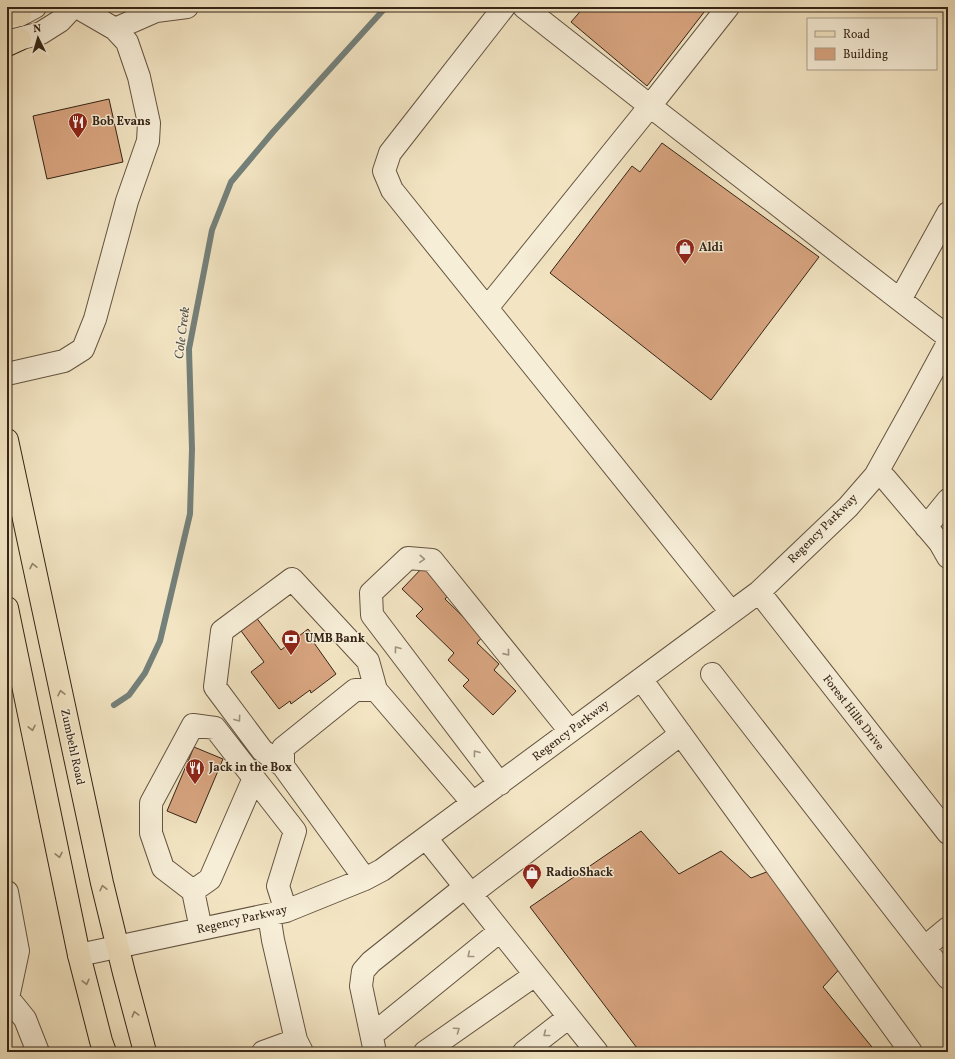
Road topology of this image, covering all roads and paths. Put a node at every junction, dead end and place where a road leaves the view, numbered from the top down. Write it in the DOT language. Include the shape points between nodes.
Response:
graph roads {
  1 [pos="73,7"];
  2 [pos="77,7"];
  3 [pos="504,7"];
  4 [pos="524,7"];
  5 [pos="728,7"];
  6 [pos="174,8"];
  7 [pos="115,29"];
  8 [pos="11,42"];
  9 [pos="650,106"];
  10 [pos="948,213"];
  11 [pos="900,300"];
  12 [pos="487,308"];
  13 [pos="948,337"];
  14 [pos="948,343"];
  15 [pos="7,374"];
  16 [pos="7,440"];
  17 [pos="875,476"];
  18 [pos="948,500"];
  19 [pos="926,526"];
  20 [pos="948,557"];
  21 [pos="759,592"];
  22 [pos="42,605"];
  23 [pos="7,610"];
  24 [pos="731,612"];
  25 [pos="712,674"];
  26 [pos="641,679"];
  27 [pos="376,690"];
  28 [pos="570,731"];
  29 [pos="681,734"];
  30 [pos="283,766"];
  31 [pos="254,778"];
  32 [pos="500,784"];
  33 [pos="473,803"];
  34 [pos="948,833"];
  35 [pos="426,838"];
  36 [pos="365,879"];
  37 [pos="193,891"];
  38 [pos="468,891"];
  39 [pos="7,892"];
  40 [pos="278,913"];
  41 [pos="948,928"];
  42 [pos="201,929"];
  43 [pos="500,931"];
  44 [pos="117,947"];
  45 [pos="925,947"];
  46 [pos="79,955"];
  47 [pos="535,975"];
  48 [pos="948,978"];
  49 [pos="7,998"];
  50 [pos="569,1017"];
  51 [pos="374,1043"];
  52 [pos="299,1046"];
  53 [pos="38,1052"];
  54 [pos="105,1052"];
  55 [pos="145,1052"];
  56 [pos="263,1052"];
  57 [pos="425,1052"];
  58 [pos="524,1052"];
  59 [pos="597,1052"];
  60 [pos="912,1052"];
  1 -- 8 [label="street" via="41,33"];
  2 -- 7 [label="street"];
  3 -- 12 [label="street" via="390,153 384,171 392,190"];
  4 -- 9 [label="street"];
  5 -- 9 [label="street"];
  6 -- 7 [label="street" via="156,11"];
  7 -- 15 [label="street" via="126,42 139,77 149,123 148,141 127,201 95,319 83,349 64,361"];
  9 -- 11 [label="street"];
  9 -- 12 [label="street"];
  10 -- 11 [label="street"];
  11 -- 13 [label="street"];
  12 -- 24 [label="street"];
  14 -- 17 [label="street, Regency Parkway"];
  22 -- 16 [label="main road, Zumbehl Road, one-way"];
  17 -- 19 [label="street" via="885,478"];
  17 -- 21 [label="street, Regency Parkway" via="848,507"];
  18 -- 19 [label="street"];
  19 -- 20 [label="street"];
  21 -- 24 [label="street, Regency Parkway"];
  21 -- 34 [label="street, Forest Hills Drive"];
  22 -- 23 [label="main road"];
  44 -- 22 [label="main road, Zumbehl Road, one-way"];
  23 -- 46 [label="main road, one-way"];
  24 -- 26 [label="street, Regency Parkway"];
  25 -- 45 [label="street"];
  26 -- 28 [label="street, Regency Parkway"];
  26 -- 29 [label="street"];
  27 -- 30 [label="street" via="355,690 283,748"];
  27 -- 30 [label="street, one-way" via="368,661 292,579 222,631 215,687 262,750"];
  27 -- 33 [label="street"];
  28 -- 32 [label="street, Regency Parkway"];
  32 -- 28 [label="street, one-way" via="372,615 371,593 408,558 432,560"];
  29 -- 38 [label="street"];
  29 -- 60 [label="street"];
  30 -- 36 [label="street"];
  31 -- 37 [label="street" via="210,879"];
  31 -- 37 [label="street" via="215,728 193,725 151,803 151,833 163,868"];
  31 -- 40 [label="street" via="295,831 278,886"];
  32 -- 33 [label="street, Regency Parkway"];
  33 -- 35 [label="street, Regency Parkway"];
  35 -- 36 [label="street, Regency Parkway" via="382,870"];
  35 -- 38 [label="street"];
  36 -- 40 [label="street, Regency Parkway"];
  37 -- 42 [label="street"];
  38 -- 43 [label="street"];
  38 -- 51 [label="street" via="371,962 363,971 361,986"];
  39 -- 49 [label="street" via="18,951"];
  40 -- 42 [label="street, Regency Parkway"];
  40 -- 52 [label="street" via="273,940"];
  41 -- 45 [label="street"];
  42 -- 44 [label="street, Regency Parkway"];
  43 -- 47 [label="street"];
  43 -- 51 [label="street, one-way"];
  44 -- 46 [label="street, Regency Parkway"];
  55 -- 44 [label="main road, Zumbehl Road, one-way"];
  45 -- 48 [label="street"];
  46 -- 54 [label="main road, one-way"];
  47 -- 50 [label="street"];
  57 -- 47 [label="street, one-way"];
  49 -- 53 [label="street" via="25,1019"];
  50 -- 58 [label="street, one-way"];
  50 -- 59 [label="street"];
  52 -- 56 [label="street"];
}
